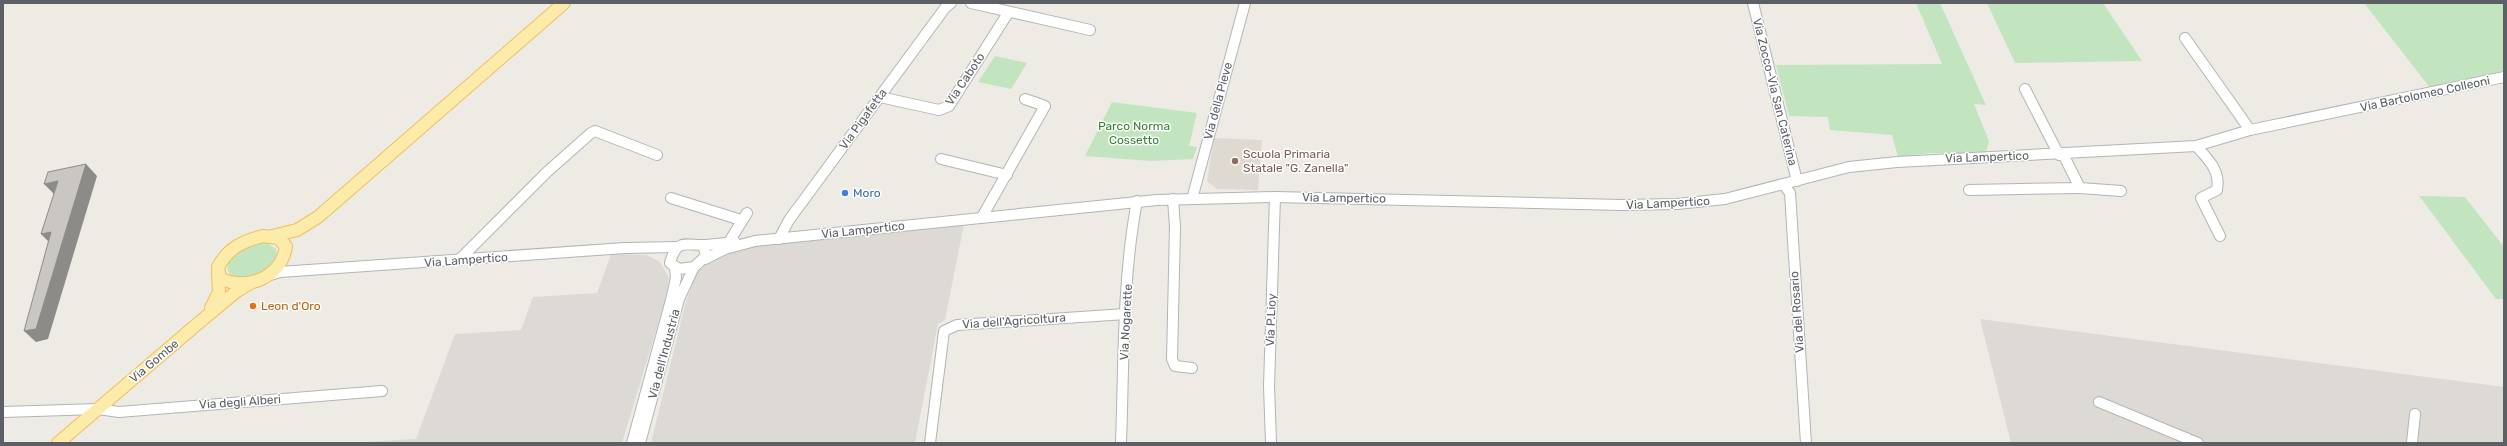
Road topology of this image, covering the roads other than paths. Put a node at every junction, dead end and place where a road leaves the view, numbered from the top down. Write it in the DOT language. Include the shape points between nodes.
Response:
graph roads {
  1 [pos="951,3"];
  2 [pos="971,3"];
  3 [pos="1245,3"];
  4 [pos="1753,3"];
  5 [pos="562,4"];
  6 [pos="1008,13"];
  7 [pos="1090,30"];
  8 [pos="2185,38"];
  9 [pos="2504,77"];
  10 [pos="2025,89"];
  11 [pos="880,96"];
  12 [pos="1025,99"];
  13 [pos="2346,111"];
  14 [pos="2250,130"];
  15 [pos="2196,146"];
  16 [pos="2061,154"];
  17 [pos="657,155"];
  18 [pos="941,159"];
  19 [pos="1007,175"];
  20 [pos="1798,180"];
  21 [pos="1783,184"];
  22 [pos="2080,188"];
  23 [pos="1969,190"];
  24 [pos="2121,191"];
  25 [pos="1275,197"];
  26 [pos="671,198"];
  27 [pos="1173,199"];
  28 [pos="1192,199"];
  29 [pos="1137,201"];
  30 [pos="318,217"];
  31 [pos="982,217"];
  32 [pos="272,236"];
  33 [pos="2220,236"];
  34 [pos="779,239"];
  35 [pos="729,242"];
  36 [pos="744,243"];
  37 [pos="703,245"];
  38 [pos="677,247"];
  39 [pos="638,248"];
  40 [pos="285,255"];
  41 [pos="705,259"];
  42 [pos="459,260"];
  43 [pos="672,264"];
  44 [pos="694,267"];
  45 [pos="295,272"];
  46 [pos="217,273"];
  47 [pos="266,276"];
  48 [pos="252,282"];
  49 [pos="1126,314"];
  50 [pos="202,320"];
  51 [pos="1192,368"];
  52 [pos="382,391"];
  53 [pos="2099,402"];
  54 [pos="98,409"];
  55 [pos="3,412"];
  56 [pos="2415,414"];
  57 [pos="58,443"];
  58 [pos="632,443"];
  59 [pos="640,443"];
  60 [pos="930,443"];
  61 [pos="1121,443"];
  62 [pos="1271,443"];
  63 [pos="1806,443"];
  64 [pos="2198,443"];
  65 [pos="2412,443"];
  1 -- 11 [label="street, Via Pigafetta"];
  2 -- 6 [label="street"];
  3 -- 28 [label="street, Via della Pieve"];
  4 -- 20 [label="street, Via Zocco-Via San Caterina" via="1770,79"];
  5 -- 30 [label="main road"];
  6 -- 7 [label="street"];
  6 -- 11 [label="street, Via Caboto" via="953,100 944,109"];
  8 -- 14 [label="street"];
  9 -- 13 [label="street, Via Bartolomeo Colleoni"];
  10 -- 16 [label="street"];
  11 -- 34 [label="street, Via Pigafetta" via="789,220"];
  12 -- 19 [label="street" via="1046,106"];
  13 -- 14 [label="street, Via Lampertico"];
  14 -- 15 [label="street, Via Lampertico"];
  15 -- 16 [label="street, Via Lampertico"];
  15 -- 33 [label="street" via="2217,172 2217,190 2201,198"];
  16 -- 20 [label="street, Via Lampertico" via="1897,162 1849,167"];
  16 -- 22 [label="street"];
  17 -- 42 [label="street" via="595,131 590,132"];
  18 -- 19 [label="street"];
  19 -- 31 [label="street"];
  20 -- 21 [label="street, Via Lampertico"];
  21 -- 25 [label="street, Via Lampertico" via="1725,199 1677,204"];
  21 -- 63 [label="street, Via del Rosario" via="1790,193"];
  22 -- 23 [label="street"];
  22 -- 24 [label="street"];
  25 -- 28 [label="street, Via Lampertico"];
  25 -- 62 [label="street, Via P.Lioy" via="1269,386"];
  26 -- 35 [label="street" via="744,216"];
  27 -- 28 [label="street, Via Lampertico"];
  27 -- 29 [label="street, Via Lampertico"];
  27 -- 51 [label="street" via="1175,227 1172,359 1175,366"];
  29 -- 31 [label="street, Via Lampertico"];
  29 -- 49 [label="street, Via Nogarette"];
  30 -- 32 [label="main road" via="297,230"];
  30 -- 40 [label="main road" via="290,245"];
  31 -- 34 [label="street, Via Lampertico"];
  32 -- 40 [label="main road" via="283,242"];
  32 -- 46 [label="main road" via="253,238 234,247 220,260"];
  34 -- 36 [label="street, Via Lampertico"];
  35 -- 36 [label="street, Via Lampertico"];
  35 -- 37 [label="street, Via Lampertico"];
  36 -- 41 [label="street, Via Lampertico"];
  37 -- 38 [label="street, Via Lampertico" via="689,242"];
  37 -- 41 [label="street" via="706,250"];
  38 -- 39 [label="street, Via Lampertico"];
  38 -- 43 [label="street"];
  39 -- 42 [label="street, Via Lampertico"];
  39 -- 43 [label="street, Via Lampertico" via="663,254"];
  40 -- 45 [label="street" via="284,265"];
  40 -- 47 [label="main road"];
  41 -- 44 [label="street, Via Lampertico"];
  42 -- 45 [label="street, Via Lampertico"];
  43 -- 44 [label="street, Via Lampertico" via="684,270"];
  43 -- 58 [label="street, Via dell'Industria" via="676,278"];
  44 -- 59 [label="street, Via dell'Industria" via="679,299"];
  45 -- 47 [label="street, Via Lampertico"];
  46 -- 48 [label="main road" via="225,282 232,284"];
  46 -- 50 [label="main road" via="219,294 216,303"];
  47 -- 48 [label="main road"];
  48 -- 50 [label="main road, Via Gombe"];
  49 -- 60 [label="street, Via dell'Agricoltura" via="956,325 944,331"];
  49 -- 61 [label="street, Via Nogarette"];
  50 -- 54 [label="main road, Via Gombe"];
  52 -- 54 [label="street, Via degli Alberi" via="119,412"];
  53 -- 64 [label="street"];
  54 -- 55 [label="street, Via degli Alberi"];
  54 -- 57 [label="main road, Via Gombe"];
  56 -- 65 [label="street"];
}
